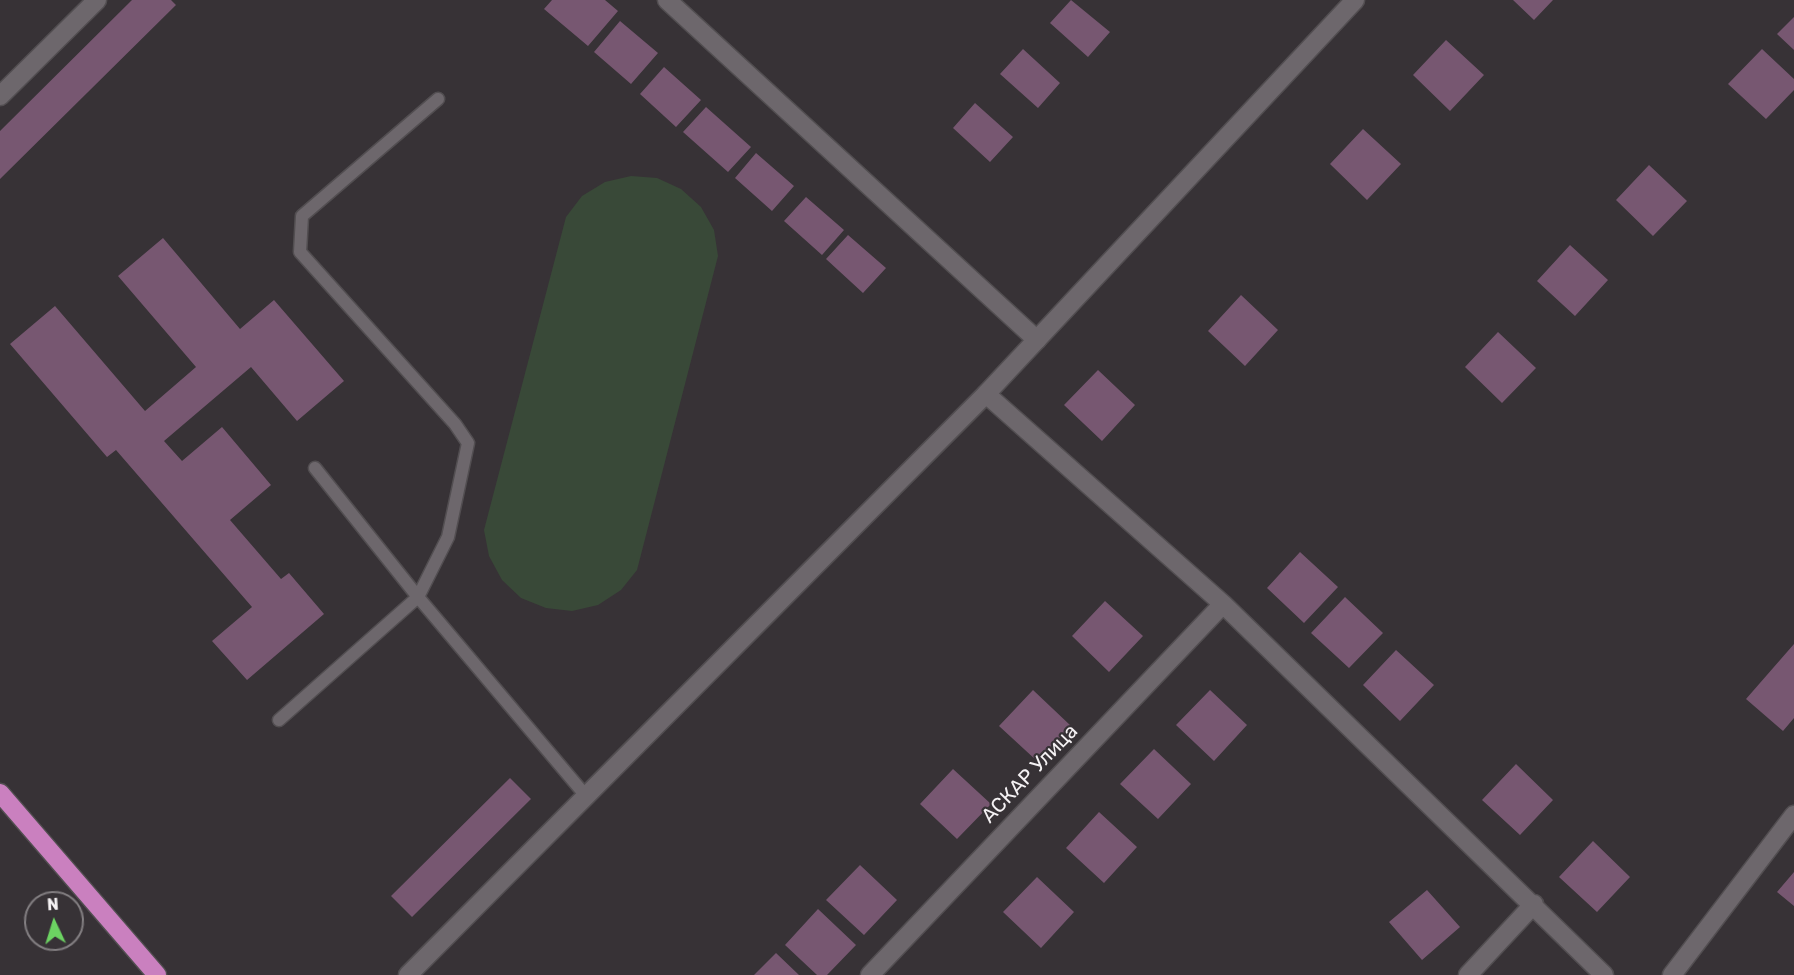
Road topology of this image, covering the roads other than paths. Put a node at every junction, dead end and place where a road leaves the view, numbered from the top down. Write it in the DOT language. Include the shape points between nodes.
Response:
graph roads {
  1 [pos="97,0"];
  2 [pos="1355,0"];
  3 [pos="672,2"];
  4 [pos="0,96"];
  5 [pos="438,99"];
  6 [pos="1037,340"];
  7 [pos="986,394"];
  8 [pos="315,468"];
  9 [pos="418,597"];
  10 [pos="1223,604"];
  11 [pos="279,720"];
  12 [pos="0,794"];
  13 [pos="586,796"];
  14 [pos="1794,815"];
  15 [pos="1534,904"];
  16 [pos="157,975"];
  17 [pos="408,975"];
  18 [pos="870,975"];
  19 [pos="1468,975"];
  20 [pos="1604,975"];
  21 [pos="1672,975"];
  1 -- 4 [label="street"];
  2 -- 6 [label="street"];
  3 -- 6 [label="street"];
  5 -- 9 [label="lane" via="302,216 300,252 468,443 448,537"];
  6 -- 7 [label="street"];
  7 -- 10 [label="street"];
  7 -- 13 [label="street"];
  8 -- 9 [label="lane"];
  9 -- 11 [label="lane"];
  9 -- 13 [label="lane"];
  10 -- 15 [label="street"];
  10 -- 18 [label="street, АСКАР Улица"];
  12 -- 16 [label="highway"];
  13 -- 17 [label="street"];
  14 -- 21 [label="street"];
  15 -- 19 [label="street"];
  15 -- 20 [label="street"];
}
